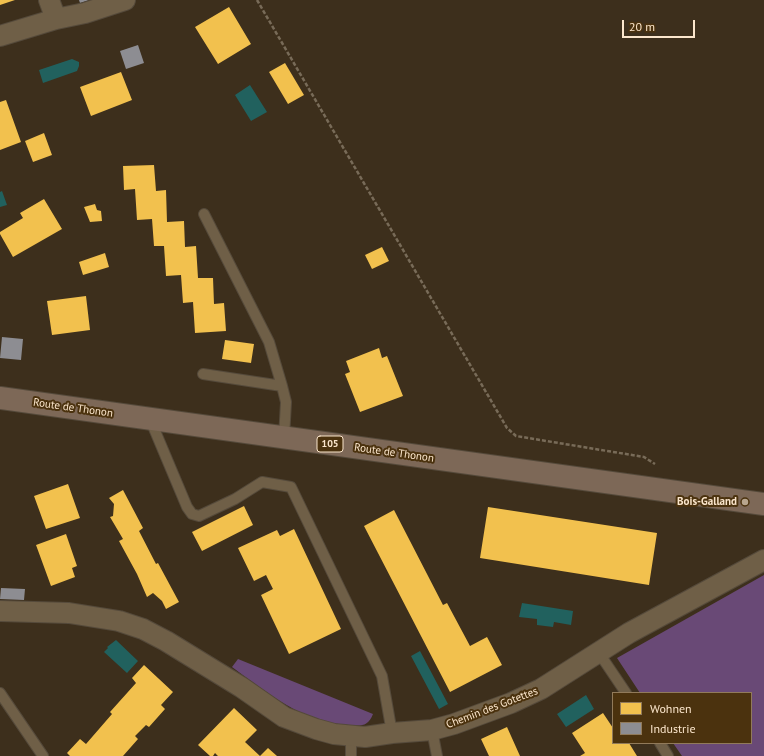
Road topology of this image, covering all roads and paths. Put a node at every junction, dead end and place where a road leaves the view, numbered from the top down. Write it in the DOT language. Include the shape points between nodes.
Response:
graph roads {
  1 [pos="49,0"];
  2 [pos="126,0"];
  3 [pos="257,0"];
  4 [pos="56,19"];
  5 [pos="0,36"];
  6 [pos="204,214"];
  7 [pos="203,374"];
  8 [pos="282,386"];
  9 [pos="0,398"];
  10 [pos="150,419"];
  11 [pos="284,438"];
  12 [pos="656,464"];
  13 [pos="764,504"];
  14 [pos="764,560"];
  15 [pos="0,611"];
  16 [pos="599,653"];
  17 [pos="625,692"];
  18 [pos="0,693"];
  19 [pos="432,730"];
  20 [pos="392,733"];
  21 [pos="661,744"];
  22 [pos="351,746"];
  23 [pos="43,756"];
  24 [pos="438,756"];
  25 [pos="668,756"];
  1 -- 4 [label="street"];
  2 -- 4 [label="street"];
  3 -- 12 [label="path" via="507,428 516,436 644,457"];
  4 -- 5 [label="street"];
  6 -- 8 [label="lane" via="269,342"];
  7 -- 8 [label="lane"];
  8 -- 11 [label="lane" via="286,402"];
  9 -- 10 [label="main road, Route de Thonon / 105"];
  10 -- 11 [label="main road, Route de Thonon / 105"];
  10 -- 20 [label="lane" via="192,514 199,516 235,499 262,482 291,487 382,676"];
  11 -- 13 [label="main road, Route de Thonon / 105"];
  14 -- 16 [label="street, Chemin des Gotettes" via="629,633"];
  15 -- 22 [label="street, Chemin des Gotettes" via="70,613 119,621 143,629 241,686 284,717"];
  16 -- 17 [label="lane"];
  16 -- 19 [label="street, Chemin des Gotettes" via="541,689 454,724"];
  18 -- 23 [label="lane"];
  19 -- 20 [label="street, Chemin des Gotettes"];
  19 -- 24 [label="lane"];
  20 -- 22 [label="street, Chemin des Gotettes" via="365,738"];
  21 -- 25 [label="lane"];
}
